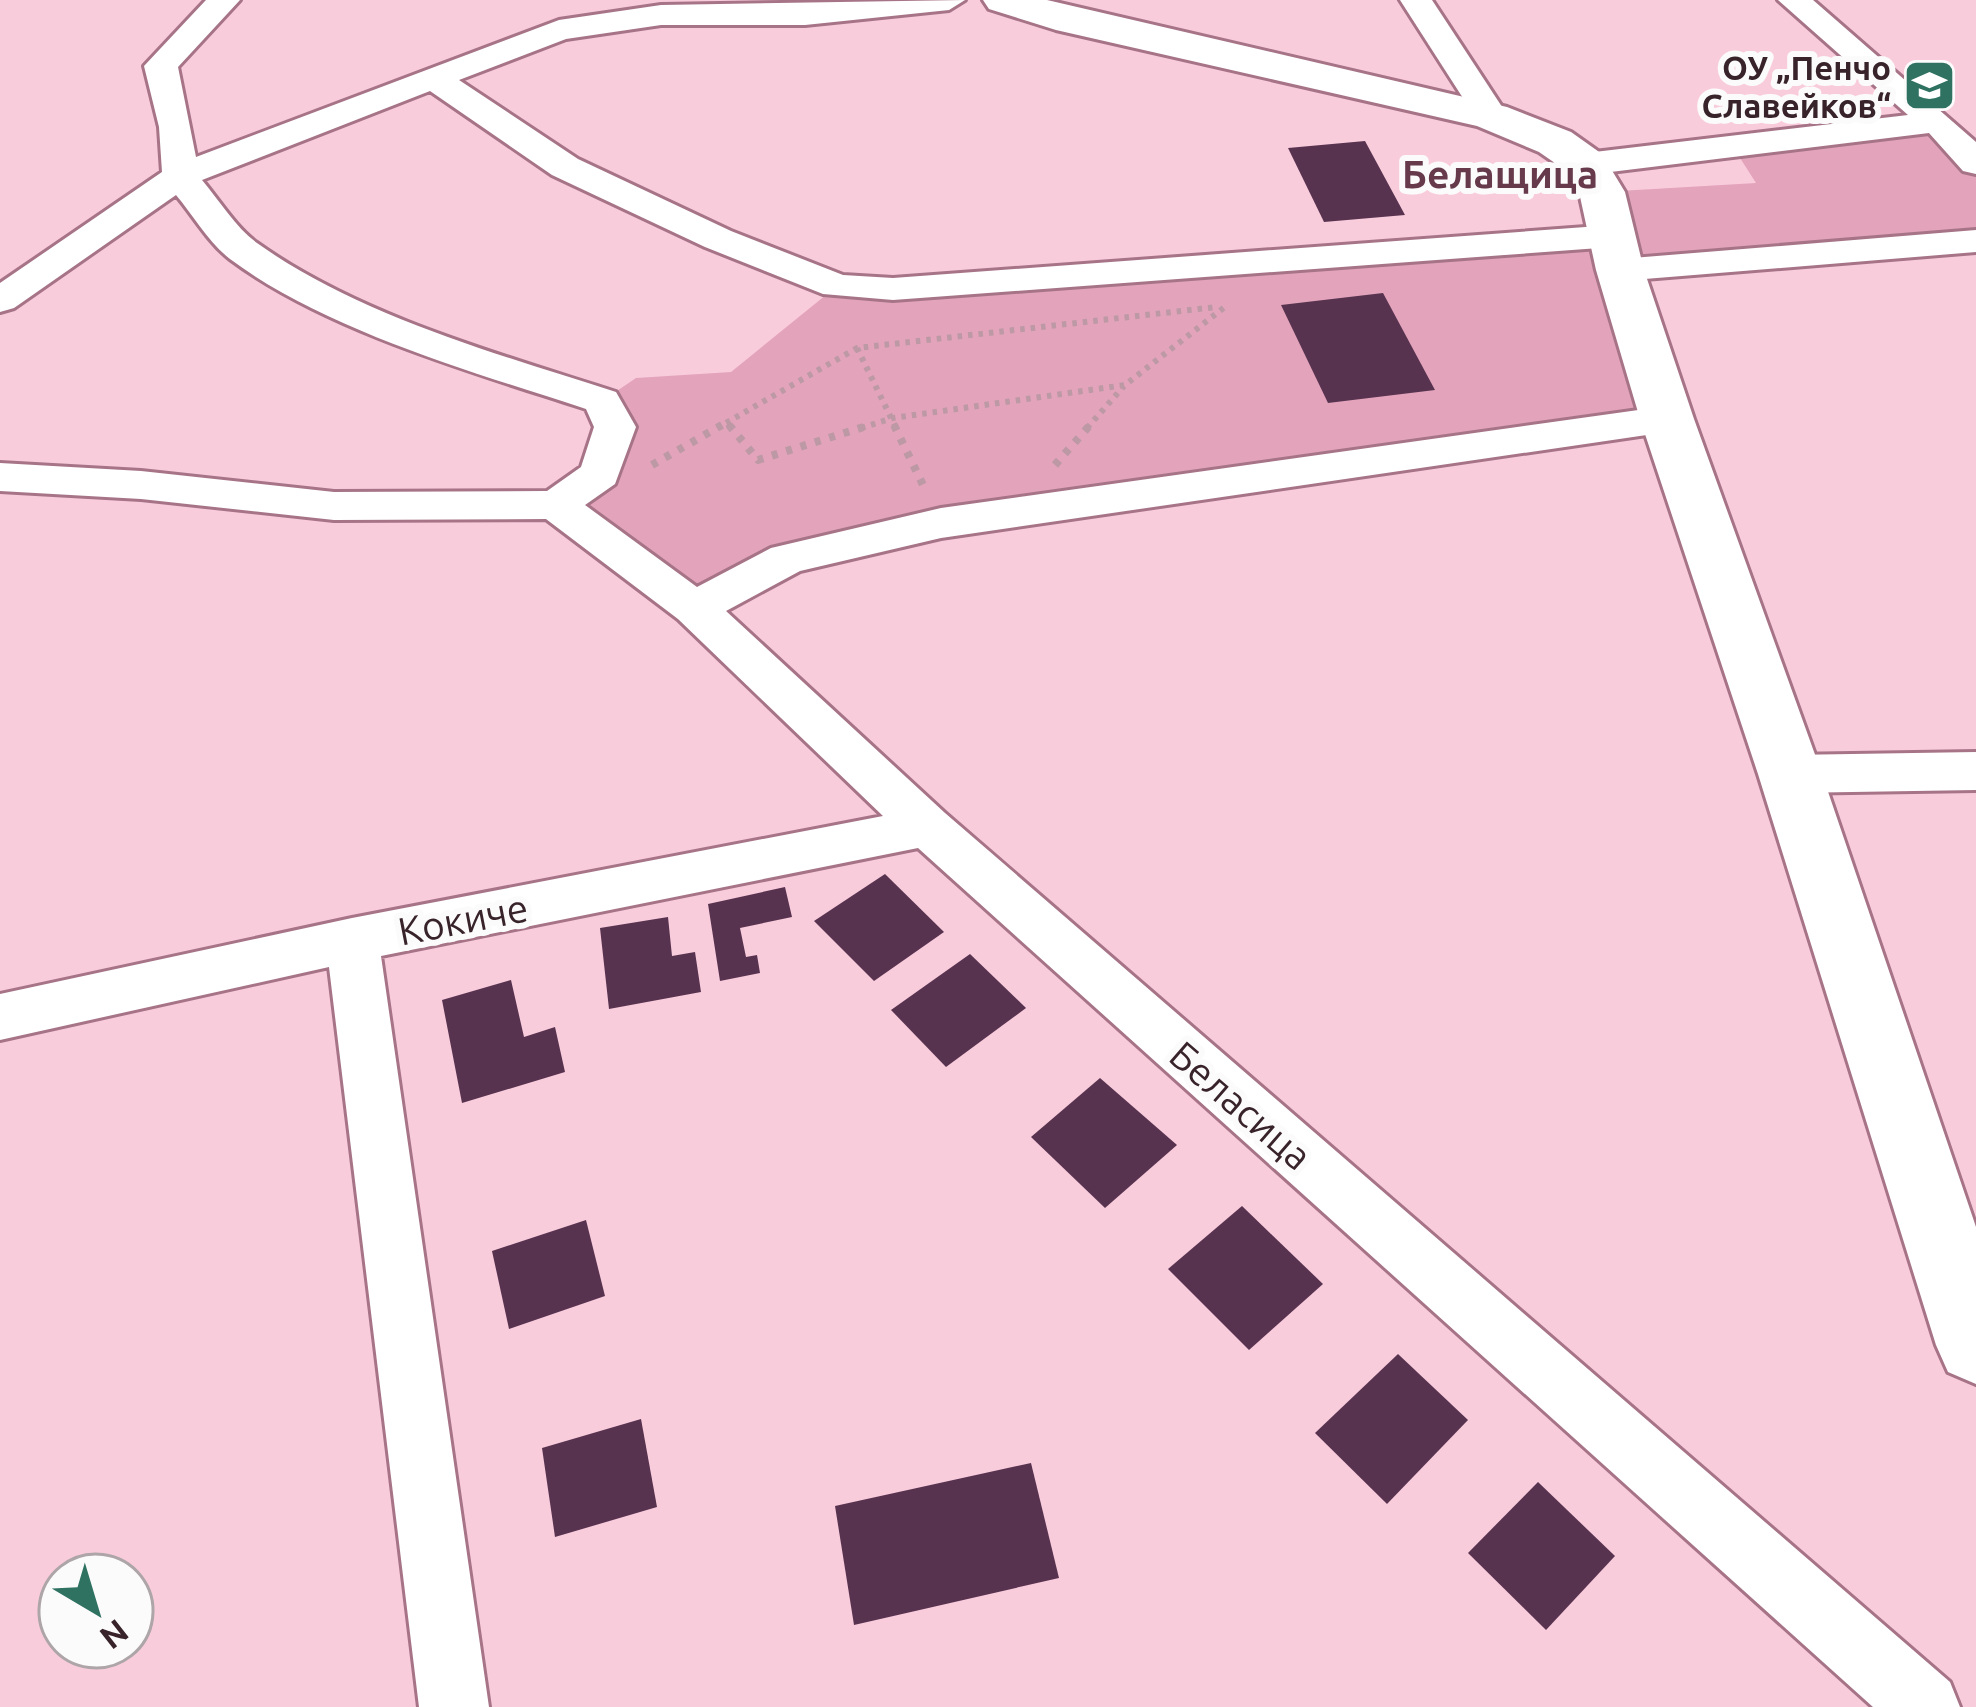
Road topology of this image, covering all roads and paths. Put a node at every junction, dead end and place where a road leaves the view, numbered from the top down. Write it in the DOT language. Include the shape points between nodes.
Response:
graph roads {
  1 [pos="224,0"];
  2 [pos="950,0"];
  3 [pos="1004,0"];
  4 [pos="1416,0"];
  5 [pos="1794,0"];
  6 [pos="433,78"];
  7 [pos="1491,116"];
  8 [pos="1937,122"];
  9 [pos="1586,164"];
  10 [pos="1976,164"];
  11 [pos="180,176"];
  12 [pos="1976,241"];
  13 [pos="1616,253"];
  14 [pos="0,300"];
  15 [pos="857,348"];
  16 [pos="1125,385"];
  17 [pos="893,418"];
  18 [pos="1666,419"];
  19 [pos="728,424"];
  20 [pos="646,468"];
  21 [pos="0,476"];
  22 [pos="556,505"];
  23 [pos="1014,512"];
  24 [pos="940,523"];
  25 [pos="694,608"];
  26 [pos="1976,771"];
  27 [pos="1790,774"];
  28 [pos="927,827"];
  29 [pos="352,940"];
  30 [pos="0,1017"];
  31 [pos="1976,1345"];
  32 [pos="454,1707"];
  33 [pos="1924,1707"];
  1 -- 11 [label="street" via="161,66"];
  2 -- 6 [label="street" via="805,16 661,15 559,29"];
  3 -- 7 [label="street"];
  4 -- 7 [label="street"];
  5 -- 8 [label="street"];
  6 -- 11 [label="street"];
  6 -- 13 [label="street" via="565,167 837,286"];
  7 -- 9 [label="street" via="1556,142"];
  8 -- 9 [label="street"];
  8 -- 10 [label="street"];
  9 -- 13 [label="street"];
  11 -- 14 [label="street"];
  11 -- 22 [label="street" via="240,249 324,297 458,354 602,400 615,427 600,474"];
  12 -- 13 [label="street"];
  13 -- 18 [label="street"];
  15 -- 16 [label="path" via="1226,306"];
  15 -- 17 [label="path"];
  15 -- 19 [label="path"];
  16 -- 17 [label="path"];
  16 -- 23 [label="path"];
  17 -- 19 [label="path" via="758,460"];
  17 -- 24 [label="path"];
  18 -- 23 [label="street"];
  18 -- 27 [label="street"];
  19 -- 20 [label="path"];
  21 -- 22 [label="street" via="334,506"];
  22 -- 25 [label="street, Беласица"];
  23 -- 24 [label="street"];
  24 -- 25 [label="street" via="787,560"];
  25 -- 28 [label="street, Беласица"];
  26 -- 27 [label="street"];
  27 -- 31 [label="street"];
  28 -- 29 [label="street, Кокиче"];
  28 -- 33 [label="street, Беласица"];
  29 -- 30 [label="street, Кокиче"];
  29 -- 32 [label="street"];
}
